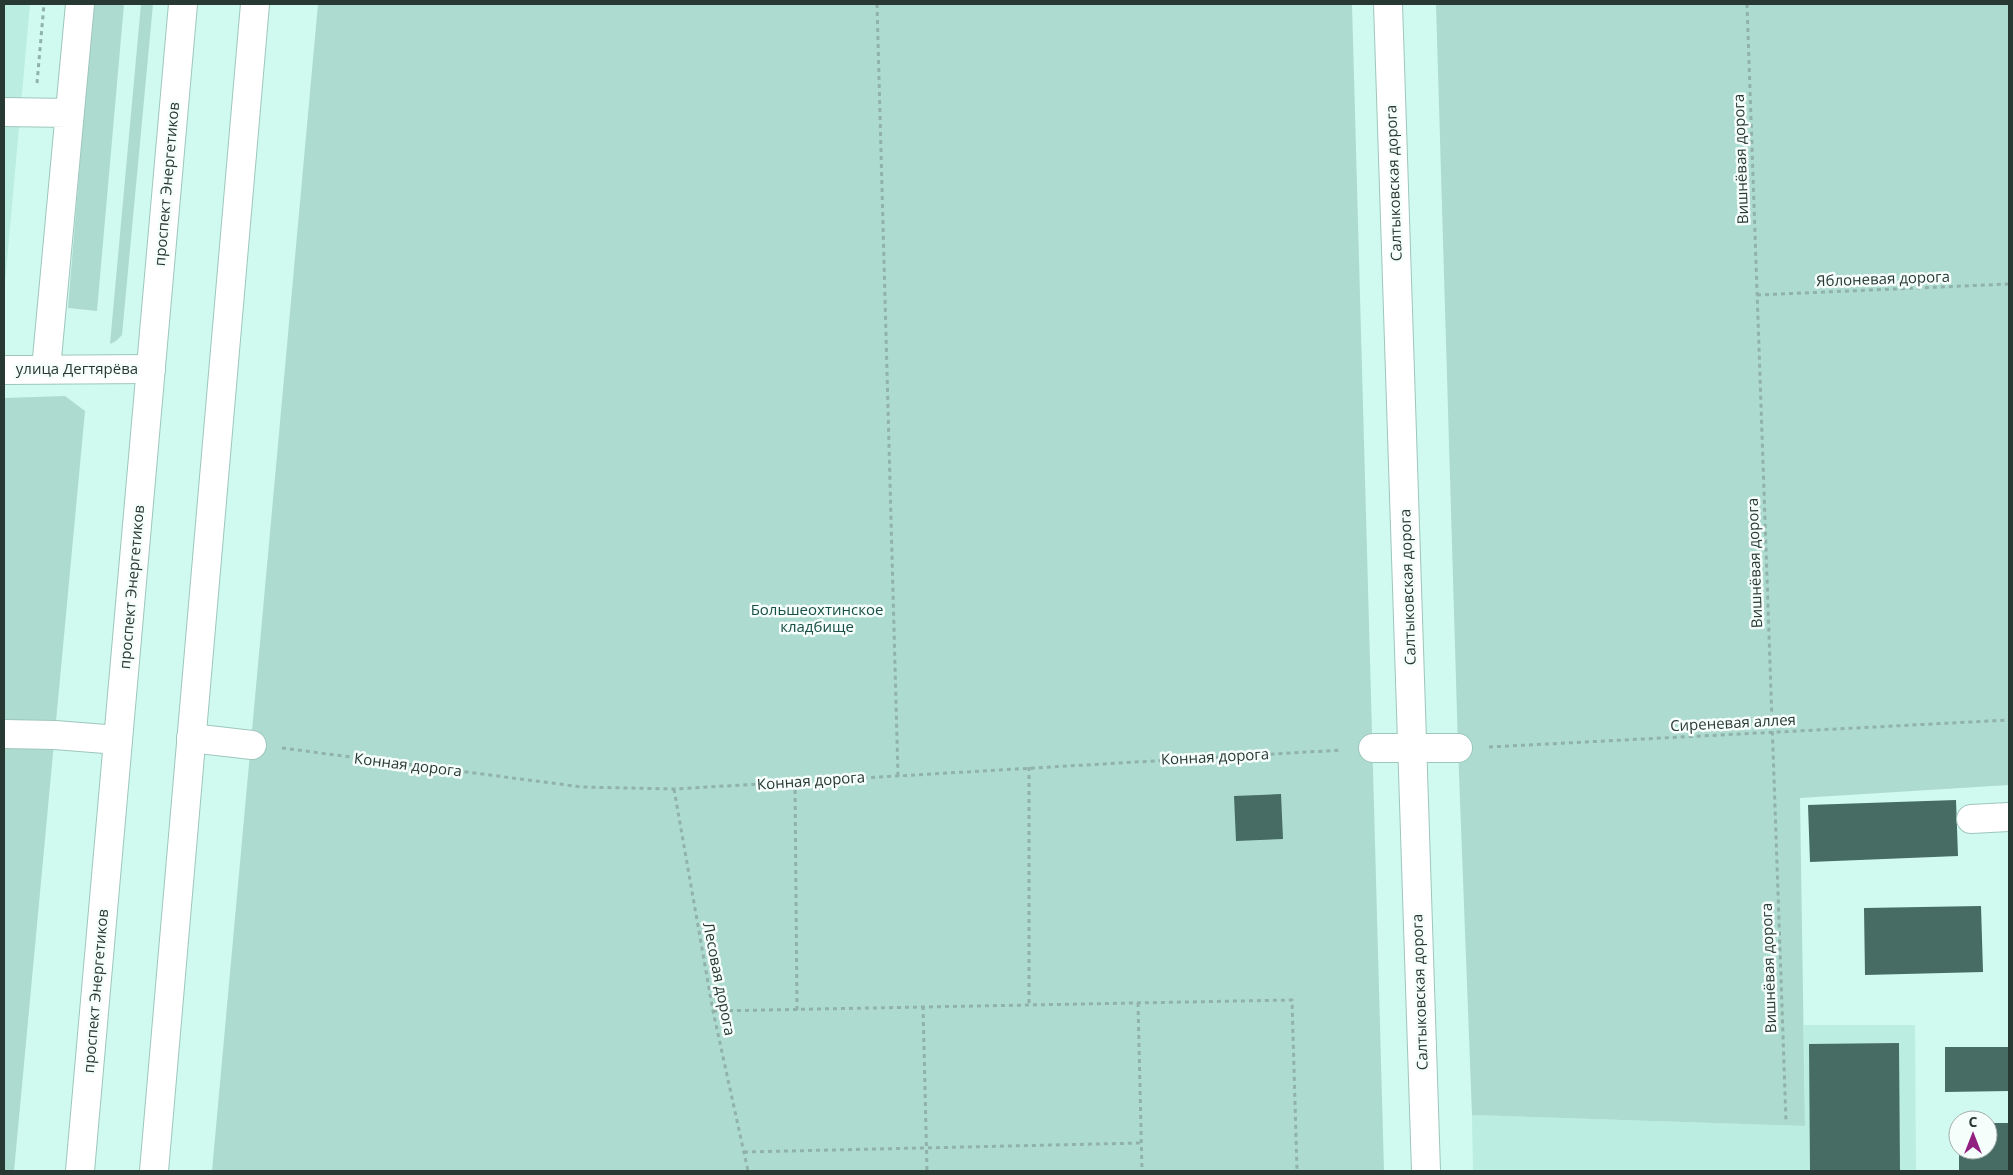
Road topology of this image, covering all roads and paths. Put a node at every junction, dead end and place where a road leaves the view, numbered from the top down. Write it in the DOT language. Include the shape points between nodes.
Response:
graph roads {
  1 [pos="44,4"];
  2 [pos="80,4"];
  3 [pos="183,4"];
  4 [pos="255,4"];
  5 [pos="876,4"];
  6 [pos="1388,4"];
  7 [pos="1747,4"];
  8 [pos="4,112"];
  9 [pos="34,112"];
  10 [pos="70,113"];
  11 [pos="2009,284"];
  12 [pos="1757,295"];
  13 [pos="46,369"];
  14 [pos="151,369"];
  15 [pos="4,370"];
  16 [pos="2009,720"];
  17 [pos="1772,733"];
  18 [pos="4,734"];
  19 [pos="191,738"];
  20 [pos="118,740"];
  21 [pos="252,745"];
  22 [pos="1373,748"];
  23 [pos="1413,748"];
  24 [pos="1458,748"];
  25 [pos="1029,768"];
  26 [pos="898,776"];
  27 [pos="794,782"];
  28 [pos="674,789"];
  29 [pos="2009,817"];
  30 [pos="1971,819"];
  31 [pos="1138,1003"];
  32 [pos="1029,1005"];
  33 [pos="923,1006"];
  34 [pos="797,1010"];
  35 [pos="712,1011"];
  36 [pos="1786,1122"];
  37 [pos="1141,1142"];
  38 [pos="926,1148"];
  39 [pos="744,1152"];
  40 [pos="80,1171"];
  41 [pos="154,1171"];
  42 [pos="748,1171"];
  43 [pos="927,1171"];
  44 [pos="1142,1171"];
  45 [pos="1297,1171"];
  46 [pos="1426,1171"];
  1 -- 9 [label="path"];
  2 -- 10 [label="main road"];
  3 -- 14 [label="main road, проспект Энергетиков"];
  4 -- 19 [label="main road"];
  5 -- 26 [label="path"];
  6 -- 23 [label="main road, Салтыковская дорога"];
  7 -- 12 [label="path, Вишнёвая дорога"];
  8 -- 9 [label="main road"];
  9 -- 10 [label="main road"];
  10 -- 13 [label="main road"];
  11 -- 12 [label="path, Яблоневая дорога"];
  12 -- 17 [label="path, Вишнёвая дорога"];
  13 -- 14 [label="main road, улица Дегтярёва"];
  13 -- 15 [label="main road, улица Дегтярёва"];
  14 -- 20 [label="main road, проспект Энергетиков"];
  16 -- 17 [label="path, Сиреневая аллея"];
  17 -- 24 [label="path, Сиреневая аллея"];
  17 -- 36 [label="path, Вишнёвая дорога"];
  18 -- 20 [label="main road"];
  19 -- 21 [label="main road"];
  19 -- 41 [label="main road"];
  20 -- 40 [label="main road, проспект Энергетиков"];
  21 -- 28 [label="path, Конная дорога" via="582,787"];
  22 -- 23 [label="main road"];
  22 -- 25 [label="path, Конная дорога"];
  23 -- 24 [label="main road"];
  23 -- 46 [label="main road, Салтыковская дорога"];
  25 -- 26 [label="path, Конная дорога"];
  25 -- 32 [label="path"];
  26 -- 27 [label="path, Конная дорога"];
  27 -- 28 [label="path, Конная дорога"];
  27 -- 34 [label="path"];
  28 -- 35 [label="path, Лесовая дорога"];
  29 -- 30 [label="main road"];
  31 -- 32 [label="path"];
  31 -- 37 [label="path"];
  31 -- 45 [label="path" via="1292,1000"];
  32 -- 33 [label="path"];
  33 -- 34 [label="path"];
  33 -- 38 [label="path"];
  34 -- 35 [label="path"];
  35 -- 39 [label="path, Лесовая дорога"];
  37 -- 38 [label="path"];
  37 -- 44 [label="path"];
  38 -- 39 [label="path"];
  38 -- 43 [label="path"];
  39 -- 42 [label="path, Лесовая дорога"];
}
